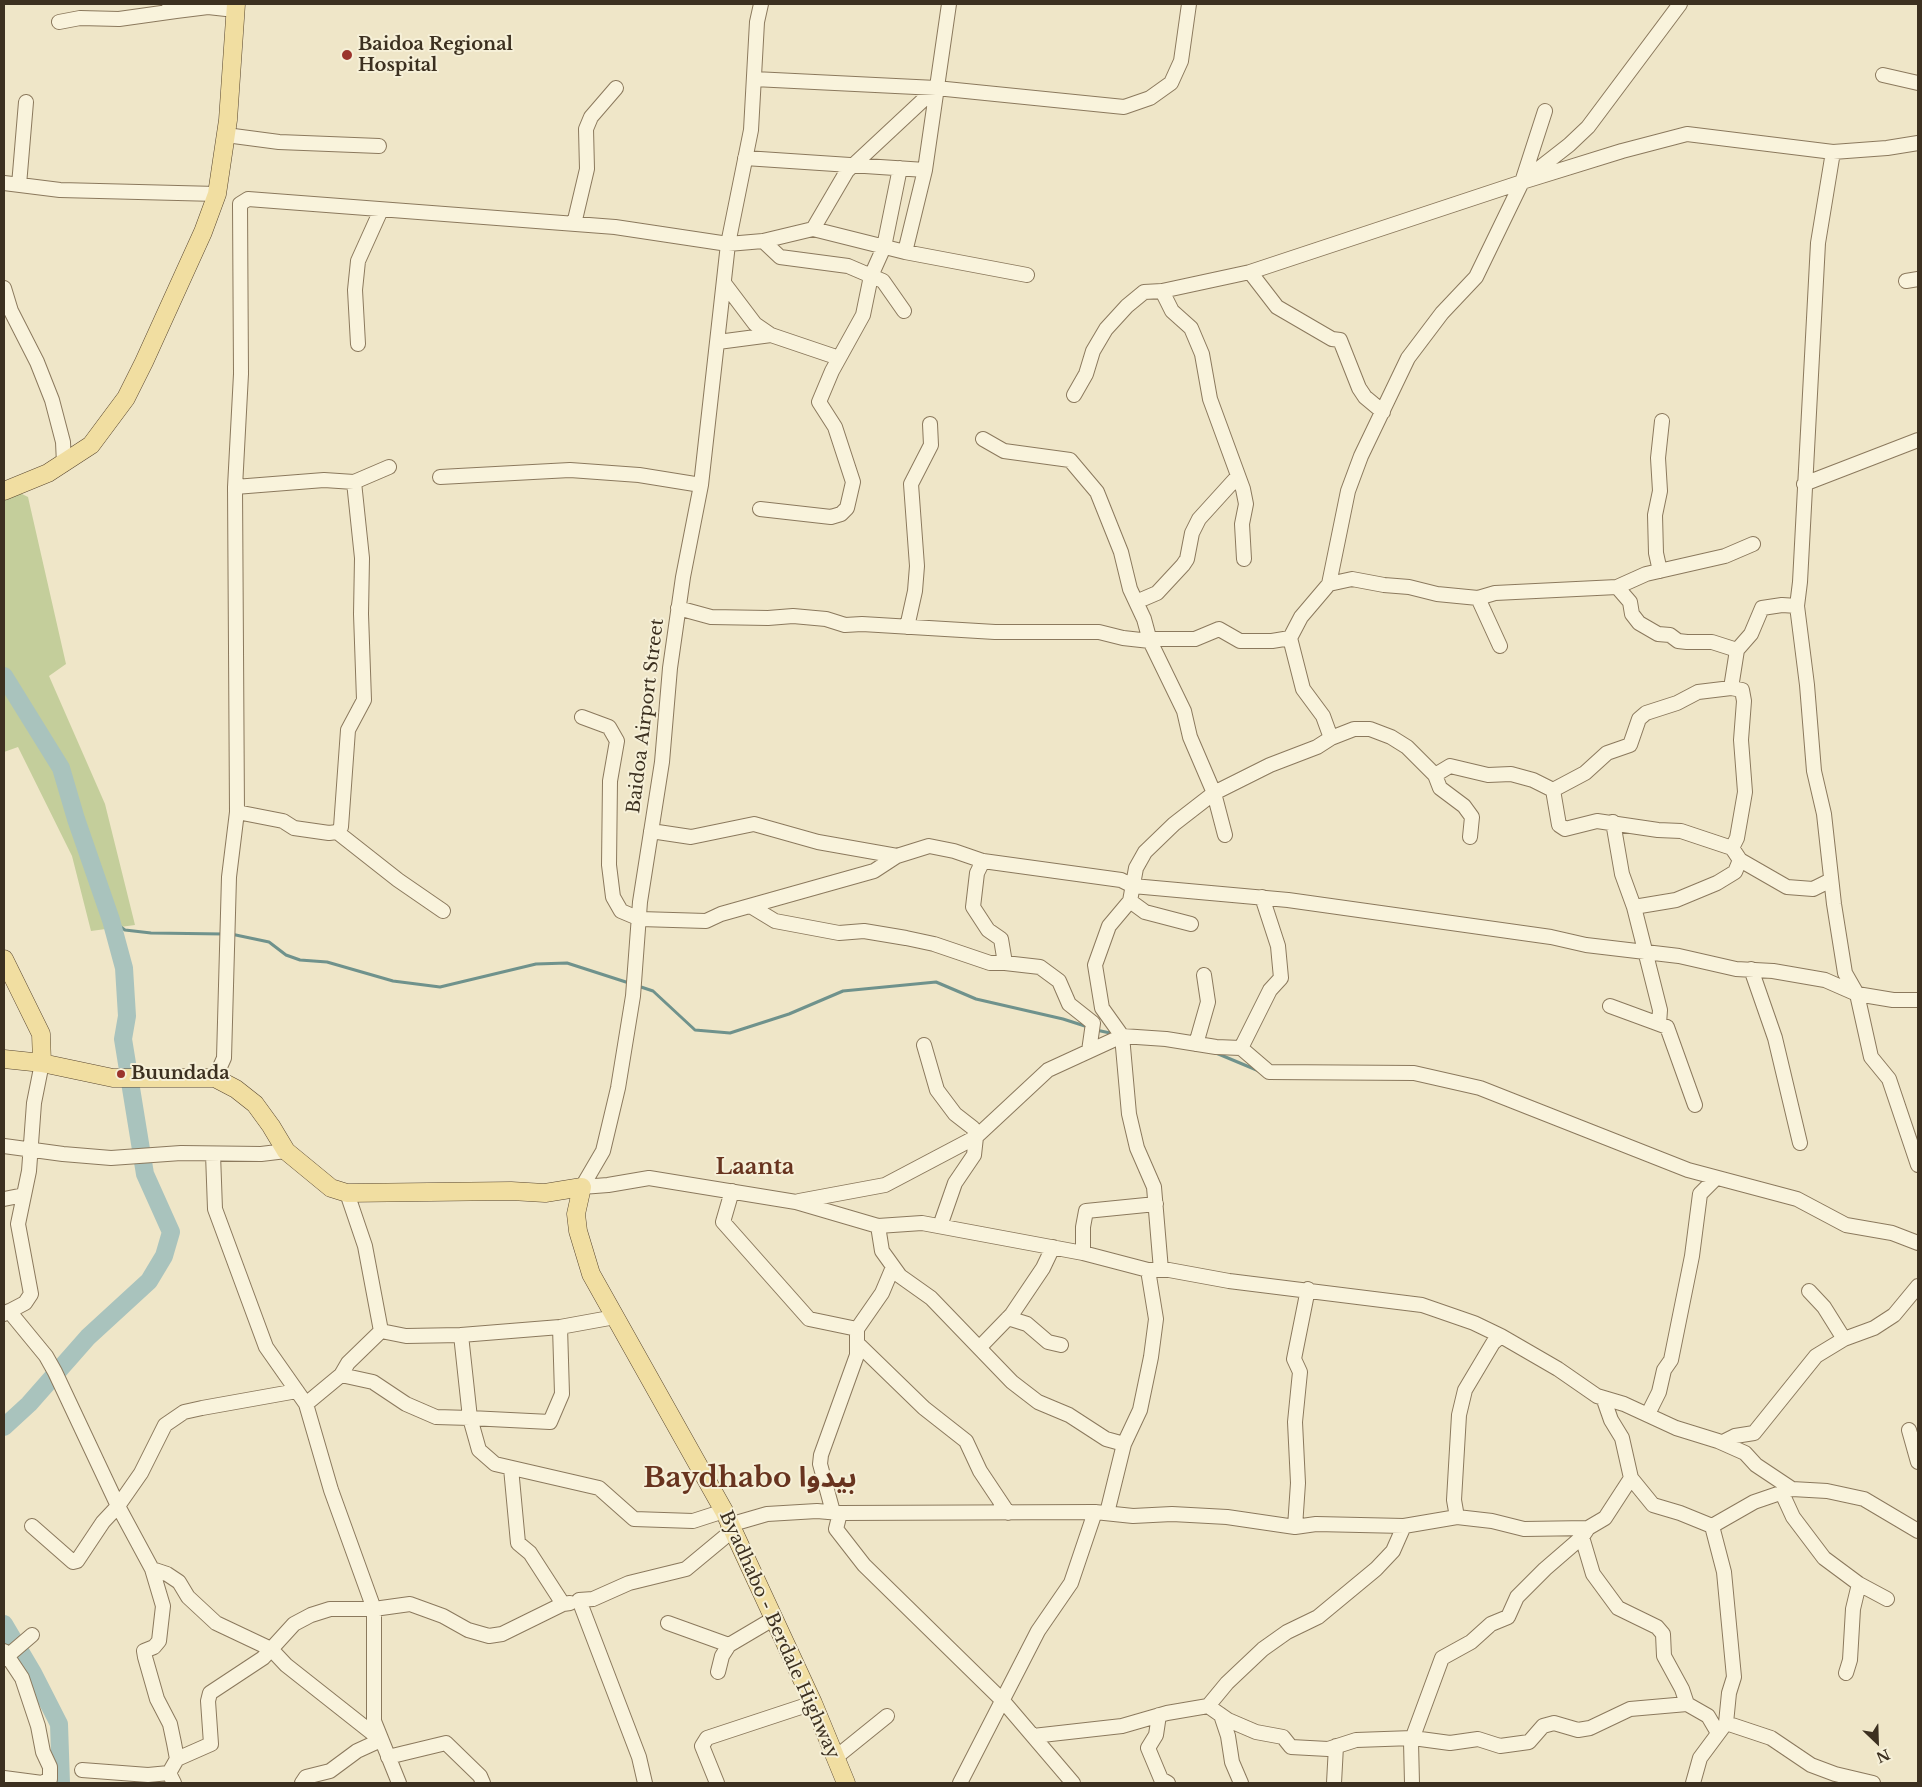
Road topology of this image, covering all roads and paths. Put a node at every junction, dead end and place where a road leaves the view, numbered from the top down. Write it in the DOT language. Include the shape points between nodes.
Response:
graph roads {
  1 [pos="760,4"];
  2 [pos="949,4"];
  3 [pos="1189,4"];
  4 [pos="1680,4"];
  5 [pos="236,7"];
  6 [pos="172,8"];
  7 [pos="59,22"];
  8 [pos="1882,75"];
  9 [pos="754,79"];
  10 [pos="1918,83"];
  11 [pos="616,88"];
  12 [pos="936,88"];
  13 [pos="26,102"];
  14 [pos="1545,111"];
  15 [pos="226,135"];
  16 [pos="1918,143"];
  17 [pos="379,146"];
  18 [pos="1834,152"];
  19 [pos="745,158"];
  20 [pos="854,165"];
  21 [pos="900,168"];
  22 [pos="925,170"];
  23 [pos="1522,182"];
  24 [pos="4,183"];
  25 [pos="19,185"];
  26 [pos="218,194"];
  27 [pos="381,210"];
  28 [pos="574,224"];
  29 [pos="814,229"];
  30 [pos="763,241"];
  31 [pos="728,244"];
  32 [pos="884,247"];
  33 [pos="905,252"];
  34 [pos="1250,272"];
  35 [pos="1027,275"];
  36 [pos="871,276"];
  37 [pos="724,283"];
  38 [pos="4,288"];
  39 [pos="1162,291"];
  40 [pos="904,312"];
  41 [pos="771,335"];
  42 [pos="718,342"];
  43 [pos="358,344"];
  44 [pos="839,358"];
  45 [pos="1074,394"];
  46 [pos="1383,412"];
  47 [pos="1662,421"];
  48 [pos="930,424"];
  49 [pos="983,439"];
  50 [pos="1918,440"];
  51 [pos="64,464"];
  52 [pos="389,467"];
  53 [pos="1238,476"];
  54 [pos="440,477"];
  55 [pos="354,482"];
  56 [pos="1804,484"];
  57 [pos="700,485"];
  58 [pos="235,487"];
  59 [pos="4,491"];
  60 [pos="760,509"];
  61 [pos="1754,544"];
  62 [pos="1244,559"];
  63 [pos="1660,571"];
  64 [pos="1329,584"];
  65 [pos="1617,586"];
  66 [pos="1478,598"];
  67 [pos="1136,602"];
  68 [pos="1797,606"];
  69 [pos="678,608"];
  70 [pos="698,615"];
  71 [pos="906,627"];
  72 [pos="1290,638"];
  73 [pos="1150,641"];
  74 [pos="674,644"];
  75 [pos="1500,646"];
  76 [pos="1736,650"];
  77 [pos="1731,688"];
  78 [pos="582,717"];
  79 [pos="1331,738"];
  80 [pos="1435,775"];
  81 [pos="1553,790"];
  82 [pos="1214,793"];
  83 [pos="236,812"];
  84 [pos="1613,822"];
  85 [pos="338,832"];
  86 [pos="651,832"];
  87 [pos="1225,835"];
  88 [pos="1470,837"];
  89 [pos="1732,848"];
  90 [pos="897,856"];
  91 [pos="1740,860"];
  92 [pos="983,861"];
  93 [pos="1831,880"];
  94 [pos="1133,886"];
  95 [pos="1262,897"];
  96 [pos="1130,901"];
  97 [pos="752,907"];
  98 [pos="1634,907"];
  99 [pos="443,911"];
  100 [pos="640,919"];
  101 [pos="1191,924"];
  102 [pos="1646,952"];
  103 [pos="4,959"];
  104 [pos="1005,962"];
  105 [pos="1751,969"];
  106 [pos="1204,976"];
  107 [pos="1857,994"];
  108 [pos="1918,1000"];
  109 [pos="1610,1006"];
  110 [pos="1102,1008"];
  111 [pos="1093,1023"];
  112 [pos="1659,1024"];
  113 [pos="1122,1036"];
  114 [pos="1196,1044"];
  115 [pos="924,1045"];
  116 [pos="1241,1048"];
  117 [pos="1089,1050"];
  118 [pos="4,1059"];
  119 [pos="42,1064"];
  120 [pos="215,1078"];
  121 [pos="1695,1105"];
  122 [pos="976,1137"];
  123 [pos="1800,1143"];
  124 [pos="4,1146"];
  125 [pos="31,1150"];
  126 [pos="286,1151"];
  127 [pos="213,1154"];
  128 [pos="1918,1165"];
  129 [pos="1716,1178"];
  130 [pos="582,1187"];
  131 [pos="732,1191"];
  132 [pos="347,1194"];
  133 [pos="24,1195"];
  134 [pos="4,1199"];
  135 [pos="796,1202"];
  136 [pos="1156,1204"];
  137 [pos="878,1226"];
  138 [pos="940,1226"];
  139 [pos="1918,1243"];
  140 [pos="1053,1248"];
  141 [pos="1083,1253"];
  142 [pos="894,1267"];
  143 [pos="1154,1270"];
  144 [pos="1918,1286"];
  145 [pos="1308,1289"];
  146 [pos="1809,1291"];
  147 [pos="7,1313"];
  148 [pos="615,1317"];
  149 [pos="1008,1318"];
  150 [pos="560,1327"];
  151 [pos="857,1329"];
  152 [pos="381,1331"];
  153 [pos="461,1335"];
  154 [pos="1501,1336"];
  155 [pos="1844,1339"];
  156 [pos="857,1343"];
  157 [pos="1061,1344"];
  158 [pos="980,1347"];
  159 [pos="341,1375"];
  160 [pos="297,1391"];
  161 [pos="1604,1400"];
  162 [pos="306,1404"];
  163 [pos="1648,1414"];
  164 [pos="470,1418"];
  165 [pos="1909,1430"];
  166 [pos="1723,1442"];
  167 [pos="1124,1444"];
  168 [pos="1918,1462"];
  169 [pos="510,1468"];
  170 [pos="1630,1478"];
  171 [pos="1787,1491"];
  172 [pos="118,1506"];
  173 [pos="836,1512"];
  174 [pos="1101,1512"];
  175 [pos="1008,1514"];
  176 [pos="1457,1517"];
  177 [pos="726,1518"];
  178 [pos="32,1526"];
  179 [pos="1404,1526"];
  180 [pos="1712,1526"];
  181 [pos="1295,1527"];
  182 [pos="1585,1532"];
  183 [pos="1918,1532"];
  184 [pos="152,1569"];
  185 [pos="1859,1584"];
  186 [pos="1887,1599"];
  187 [pos="579,1600"];
  188 [pos="563,1604"];
  189 [pos="374,1609"];
  190 [pos="773,1619"];
  191 [pos="668,1623"];
  192 [pos="32,1634"];
  193 [pos="729,1645"];
  194 [pos="271,1649"];
  195 [pos="5,1655"];
  196 [pos="718,1672"];
  197 [pos="1846,1673"];
  198 [pos="1003,1701"];
  199 [pos="813,1703"];
  200 [pos="1687,1704"];
  201 [pos="1208,1706"];
  202 [pos="1159,1715"];
  203 [pos="1221,1715"];
  204 [pos="887,1716"];
  205 [pos="1722,1728"];
  206 [pos="1033,1736"];
  207 [pos="1413,1738"];
  208 [pos="381,1740"];
  209 [pos="1336,1746"];
  210 [pos="388,1757"];
  211 [pos="835,1758"];
  212 [pos="177,1759"];
  213 [pos="82,1770"];
  214 [pos="4,1778"];
  215 [pos="172,1778"];
  216 [pos="42,1783"];
  217 [pos="302,1783"];
  218 [pos="399,1783"];
  219 [pos="483,1783"];
  220 [pos="645,1783"];
  221 [pos="717,1783"];
  222 [pos="845,1783"];
  223 [pos="960,1783"];
  224 [pos="1073,1783"];
  225 [pos="1168,1783"];
  226 [pos="1241,1783"];
  227 [pos="1334,1783"];
  228 [pos="1412,1783"];
  229 [pos="1693,1783"];
  230 [pos="1873,1783"];
  1 -- 9 [label="street, Baidoa Airport Street"];
  2 -- 12 [label="street"];
  3 -- 12 [label="street" via="1181,61 1171,84 1150,98 1124,107"];
  4 -- 23 [label="street" via="1588,127"];
  5 -- 6 [label="street"];
  5 -- 15 [label="main road"];
  6 -- 7 [label="street" via="119,19 80,18"];
  8 -- 10 [label="street"];
  9 -- 12 [label="street"];
  9 -- 19 [label="street, Baidoa Airport Street" via="751,130"];
  11 -- 28 [label="street" via="591,117 586,129 587,169"];
  12 -- 20 [label="street"];
  12 -- 22 [label="street"];
  13 -- 25 [label="street"];
  14 -- 23 [label="street"];
  15 -- 17 [label="street" via="279,142"];
  15 -- 26 [label="main road"];
  16 -- 18 [label="street"];
  18 -- 23 [label="street" via="1687,134"];
  18 -- 56 [label="street" via="1818,243"];
  19 -- 20 [label="street"];
  19 -- 31 [label="street, Baidoa Airport Street"];
  20 -- 21 [label="street"];
  20 -- 29 [label="street" via="846,171"];
  21 -- 22 [label="street"];
  21 -- 32 [label="street"];
  22 -- 33 [label="street"];
  23 -- 34 [label="street"];
  23 -- 46 [label="street" via="1476,277 1442,313 1408,358"];
  24 -- 25 [label="street"];
  25 -- 26 [label="street" via="60,190"];
  26 -- 51 [label="main road" via="126,398 91,446"];
  27 -- 28 [label="street"];
  27 -- 43 [label="street" via="358,261 355,290"];
  27 -- 58 [label="street" via="248,199 240,204 241,374"];
  28 -- 31 [label="street"];
  29 -- 30 [label="street"];
  29 -- 32 [label="street"];
  30 -- 31 [label="street"];
  30 -- 36 [label="street" via="780,257 848,266"];
  31 -- 37 [label="street, Baidoa Airport Street"];
  32 -- 33 [label="street"];
  32 -- 36 [label="street"];
  33 -- 35 [label="street"];
  34 -- 39 [label="street"];
  34 -- 46 [label="street" via="1278,307 1332,339 1340,340 1359,388"];
  36 -- 40 [label="street" via="883,281"];
  36 -- 44 [label="street" via="863,315"];
  37 -- 41 [label="street" via="755,324"];
  37 -- 42 [label="street, Baidoa Airport Street"];
  38 -- 51 [label="street" via="52,400 63,442"];
  39 -- 45 [label="street" via="1144,292 1106,329"];
  39 -- 53 [label="street" via="1172,311 1197,337 1210,399"];
  41 -- 42 [label="street"];
  41 -- 44 [label="street"];
  42 -- 57 [label="street, Baidoa Airport Street"];
  44 -- 60 [label="street" via="820,402 834,427 853,482 847,508 831,517"];
  46 -- 64 [label="street" via="1348,491"];
  47 -- 63 [label="street" via="1658,458 1660,491 1655,515"];
  48 -- 71 [label="street" via="931,446 911,484 917,566"];
  49 -- 67 [label="street" via="1004,451 1070,460 1100,498"];
  50 -- 56 [label="street"];
  51 -- 59 [label="main road"];
  52 -- 55 [label="street"];
  53 -- 62 [label="street" via="1246,504 1242,524"];
  53 -- 67 [label="street" via="1199,519 1183,565 1157,593"];
  54 -- 57 [label="street" via="570,470 639,474"];
  55 -- 58 [label="street"];
  55 -- 85 [label="street" via="362,558 364,700 348,730"];
  56 -- 68 [label="street"];
  57 -- 69 [label="street, Baidoa Airport Street"];
  58 -- 83 [label="street"];
  61 -- 63 [label="street" via="1726,556"];
  63 -- 65 [label="street"];
  64 -- 66 [label="street" via="1352,579"];
  64 -- 72 [label="street" via="1301,617"];
  65 -- 66 [label="street" via="1496,593"];
  65 -- 76 [label="street" via="1630,602 1632,614 1639,623 1658,634 1670,635 1678,641 1712,642"];
  66 -- 75 [label="street"];
  67 -- 73 [label="street"];
  68 -- 76 [label="street" via="1762,608 1751,634"];
  68 -- 93 [label="street" via="1814,771 1824,814"];
  69 -- 70 [label="street"];
  69 -- 74 [label="street, Baidoa Airport Street"];
  70 -- 71 [label="street" via="793,616 845,624"];
  70 -- 74 [label="street" via="683,624"];
  71 -- 73 [label="street" via="995,632 1099,632"];
  72 -- 73 [label="street" via="1240,641 1219,629 1195,639 1155,638"];
  72 -- 79 [label="street" via="1303,689 1323,716"];
  73 -- 82 [label="street" via="1184,711 1190,737"];
  74 -- 86 [label="street, Baidoa Airport Street"];
  76 -- 77 [label="street"];
  77 -- 81 [label="street" via="1698,692 1678,703 1646,713 1639,719 1630,745 1607,754 1585,772"];
  77 -- 89 [label="street" via="1742,690 1744,701 1741,740 1744,792 1737,838"];
  78 -- 100 [label="street" via="609,727 617,741 610,781 609,865 613,897 622,911"];
  79 -- 80 [label="street" via="1354,729 1370,729 1406,747"];
  79 -- 82 [label="street"];
  80 -- 81 [label="street" via="1450,766 1488,775 1511,774"];
  80 -- 88 [label="street" via="1440,788 1464,806 1472,817"];
  81 -- 84 [label="street" via="1559,825 1565,830 1597,821"];
  82 -- 87 [label="street"];
  82 -- 94 [label="street" via="1174,824 1146,852 1136,868"];
  83 -- 85 [label="street" via="283,821 294,828"];
  83 -- 120 [label="street" via="229,877 224,1058"];
  84 -- 89 [label="street" via="1646,829 1681,831"];
  84 -- 98 [label="street" via="1622,874"];
  85 -- 99 [label="street"];
  86 -- 90 [label="street" via="691,836 754,824 818,842"];
  86 -- 100 [label="street, Baidoa Airport Street"];
  89 -- 91 [label="street"];
  90 -- 92 [label="street" via="929,846"];
  90 -- 97 [label="street" via="874,872"];
  91 -- 93 [label="street" via="1787,888 1813,889"];
  91 -- 98 [label="street" via="1735,872 1718,883 1676,900"];
  92 -- 94 [label="street" via="1121,880"];
  92 -- 104 [label="street" via="977,872 973,907 988,930 1001,939"];
  93 -- 107 [label="street" via="1845,973"];
  94 -- 95 [label="street"];
  94 -- 96 [label="street"];
  95 -- 102 [label="street"];
  95 -- 116 [label="street" via="1278,946 1281,978 1270,990"];
  96 -- 101 [label="street" via="1145,912"];
  96 -- 110 [label="street" via="1110,926 1095,966"];
  97 -- 100 [label="street" via="706,921"];
  97 -- 104 [label="street" via="775,921 839,932 864,931 906,938 990,963"];
  98 -- 102 [label="street"];
  100 -- 130 [label="street, Baidoa Airport Street" via="637,969 618,1088 603,1151"];
  102 -- 105 [label="street"];
  102 -- 112 [label="street" via="1660,1010"];
  103 -- 119 [label="main road" via="41,1034"];
  104 -- 111 [label="street" via="1040,967 1059,981 1069,1004"];
  105 -- 107 [label="street" via="1825,980"];
  105 -- 123 [label="street" via="1775,1038"];
  106 -- 114 [label="street" via="1208,1002"];
  107 -- 108 [label="street" via="1892,1000"];
  107 -- 128 [label="street" via="1871,1057 1889,1079"];
  109 -- 112 [label="street"];
  110 -- 111 [label="street"];
  110 -- 113 [label="street"];
  111 -- 117 [label="street"];
  112 -- 121 [label="street" via="1667,1027"];
  113 -- 114 [label="street"];
  113 -- 117 [label="street"];
  113 -- 136 [label="street" via="1129,1114 1137,1148 1154,1187"];
  114 -- 116 [label="street"];
  115 -- 122 [label="street" via="937,1090 956,1114 973,1128"];
  116 -- 129 [label="street" via="1269,1072 1414,1073 1480,1088 1688,1170"];
  117 -- 122 [label="street" via="1048,1070"];
  118 -- 119 [label="main road"];
  119 -- 120 [label="main road" via="113,1078"];
  119 -- 125 [label="street" via="34,1103"];
  120 -- 126 [label="main road" via="255,1104"];
  122 -- 135 [label="street" via="885,1185"];
  122 -- 138 [label="street" via="974,1155 955,1183"];
  124 -- 125 [label="street"];
  125 -- 127 [label="street" via="111,1158"];
  125 -- 133 [label="street"];
  126 -- 127 [label="street"];
  126 -- 132 [label="main road" via="331,1188"];
  127 -- 160 [label="street" via="215,1209 266,1347"];
  129 -- 139 [label="street" via="1797,1199 1846,1224 1892,1233"];
  129 -- 163 [label="street" via="1700,1194 1692,1256 1671,1360 1664,1370 1659,1392"];
  130 -- 131 [label="street" via="649,1178"];
  130 -- 132 [label="main road" via="545,1193"];
  130 -- 148 [label="main road, Byadhabo - Berdale Highway" via="576,1214 578,1231 591,1274"];
  131 -- 135 [label="street"];
  131 -- 151 [label="street" via="723,1222 809,1319"];
  132 -- 152 [label="street" via="365,1246"];
  133 -- 134 [label="street"];
  133 -- 147 [label="street" via="18,1224 31,1294 25,1303"];
  135 -- 137 [label="street"];
  136 -- 141 [label="street" via="1086,1211 1082,1227"];
  136 -- 143 [label="street"];
  137 -- 138 [label="street" via="922,1223"];
  137 -- 142 [label="street" via="882,1251"];
  138 -- 140 [label="street"];
  140 -- 141 [label="street"];
  140 -- 149 [label="street"];
  141 -- 143 [label="street"];
  142 -- 151 [label="street" via="882,1294"];
  142 -- 158 [label="street" via="900,1276 931,1298"];
  143 -- 145 [label="street"];
  143 -- 167 [label="street" via="1156,1319 1151,1358 1140,1410"];
  144 -- 155 [label="street" via="1894,1315 1874,1328"];
  145 -- 154 [label="street" via="1422,1305"];
  145 -- 181 [label="street" via="1294,1358 1300,1372 1295,1422 1298,1483"];
  146 -- 155 [label="street" via="1824,1307"];
  147 -- 172 [label="street" via="46,1356"];
  148 -- 150 [label="street"];
  148 -- 177 [label="main road, Byadhabo - Berdale Highway"];
  149 -- 157 [label="street" via="1027,1324 1048,1342"];
  149 -- 158 [label="street"];
  150 -- 153 [label="street"];
  150 -- 164 [label="street" via="562,1394 550,1422"];
  151 -- 156 [label="street"];
  152 -- 153 [label="street" via="406,1336"];
  152 -- 159 [label="street" via="348,1363"];
  153 -- 164 [label="street"];
  154 -- 161 [label="street"];
  154 -- 176 [label="street" via="1493,1343 1465,1390 1459,1415 1454,1500"];
  155 -- 166 [label="street" via="1816,1356 1754,1433"];
  156 -- 173 [label="street" via="857,1355 821,1455 820,1464"];
  156 -- 175 [label="street" via="918,1402 966,1441 980,1471"];
  158 -- 167 [label="street" via="1012,1382 1038,1402 1069,1415 1106,1438"];
  159 -- 162 [label="street"];
  159 -- 164 [label="street" via="374,1382 406,1404 436,1417"];
  160 -- 162 [label="street"];
  160 -- 172 [label="street" via="184,1412 165,1425 141,1473"];
  161 -- 163 [label="street"];
  161 -- 170 [label="street" via="1622,1438"];
  162 -- 189 [label="street" via="331,1490"];
  163 -- 166 [label="street" via="1676,1428"];
  164 -- 169 [label="street" via="479,1450 495,1464"];
  165 -- 168 [label="street"];
  166 -- 171 [label="street" via="1745,1453"];
  167 -- 174 [label="street"];
  169 -- 177 [label="street" via="599,1488 634,1519 693,1521"];
  169 -- 188 [label="street" via="518,1543 530,1553"];
  170 -- 180 [label="street" via="1653,1505"];
  170 -- 182 [label="street" via="1605,1518"];
  171 -- 180 [label="street" via="1754,1502"];
  171 -- 183 [label="street" via="1827,1491 1864,1499"];
  171 -- 185 [label="street" via="1793,1517 1812,1545"];
  172 -- 178 [label="street" via="73,1562"];
  172 -- 184 [label="street"];
  173 -- 175 [label="street"];
  173 -- 177 [label="street" via="817,1510"];
  173 -- 198 [label="street" via="836,1529 864,1565"];
  174 -- 175 [label="street"];
  174 -- 181 [label="street" via="1134,1516 1227,1516"];
  174 -- 198 [label="street" via="1071,1583 1038,1631"];
  176 -- 179 [label="street"];
  176 -- 182 [label="street" via="1524,1529"];
  177 -- 187 [label="street" via="727,1535 686,1569 629,1584 593,1599"];
  177 -- 190 [label="main road, Byadhabo - Berdale Highway"];
  179 -- 181 [label="street" via="1316,1524"];
  179 -- 201 [label="street" via="1393,1551 1376,1569 1318,1617 1287,1632 1264,1649 1227,1683"];
  180 -- 205 [label="street" via="1724,1572 1734,1677"];
  182 -- 200 [label="street" via="1594,1574 1618,1608 1657,1627 1663,1634 1664,1656"];
  182 -- 207 [label="street" via="1517,1597 1508,1617 1491,1624 1471,1642 1442,1658"];
  184 -- 194 [label="street" via="179,1582 188,1597 216,1623"];
  184 -- 212 [label="street" via="163,1606 159,1641 144,1651 157,1700 170,1724"];
  185 -- 186 [label="street"];
  185 -- 197 [label="street"];
  187 -- 188 [label="street"];
  187 -- 220 [label="street" via="639,1757"];
  188 -- 189 [label="street" via="502,1634 489,1636 410,1604"];
  189 -- 194 [label="street" via="330,1609 311,1615 294,1624"];
  189 -- 208 [label="street" via="372,1696 374,1721"];
  190 -- 193 [label="street"];
  190 -- 199 [label="main road, Byadhabo - Berdale Highway"];
  191 -- 193 [label="street"];
  192 -- 195 [label="street"];
  193 -- 196 [label="street"];
  194 -- 208 [label="street" via="286,1665"];
  194 -- 212 [label="street" via="263,1658 210,1693 211,1744"];
  195 -- 216 [label="street" via="22,1678 38,1726 42,1752 50,1767 50,1779"];
  198 -- 206 [label="street"];
  198 -- 223 [label="street"];
  199 -- 211 [label="main road, Byadhabo - Berdale Highway"];
  199 -- 221 [label="street" via="707,1738 702,1746"];
  200 -- 205 [label="street"];
  200 -- 207 [label="street" via="1630,1709 1590,1728 1578,1730 1554,1723 1543,1726 1529,1742 1500,1746 1478,1740 1450,1743"];
  201 -- 202 [label="street"];
  201 -- 203 [label="street"];
  202 -- 206 [label="street" via="1122,1726"];
  202 -- 225 [label="street" via="1156,1735 1148,1748 1162,1779"];
  203 -- 209 [label="street" via="1256,1732 1283,1737 1292,1748 1328,1749"];
  203 -- 226 [label="street" via="1232,1762"];
  204 -- 211 [label="street"];
  205 -- 229 [label="street" via="1700,1758"];
  205 -- 230 [label="street" via="1771,1738 1811,1765"];
  206 -- 224 [label="street"];
  207 -- 209 [label="street" via="1356,1740"];
  207 -- 228 [label="street"];
  208 -- 210 [label="street"];
  208 -- 217 [label="street" via="330,1771 306,1777"];
  209 -- 227 [label="street"];
  210 -- 218 [label="street"];
  210 -- 219 [label="street" via="446,1743 480,1776"];
  211 -- 222 [label="main road, Byadhabo - Berdale Highway"];
  212 -- 215 [label="street"];
  213 -- 215 [label="street"];
  214 -- 216 [label="street"];
}
